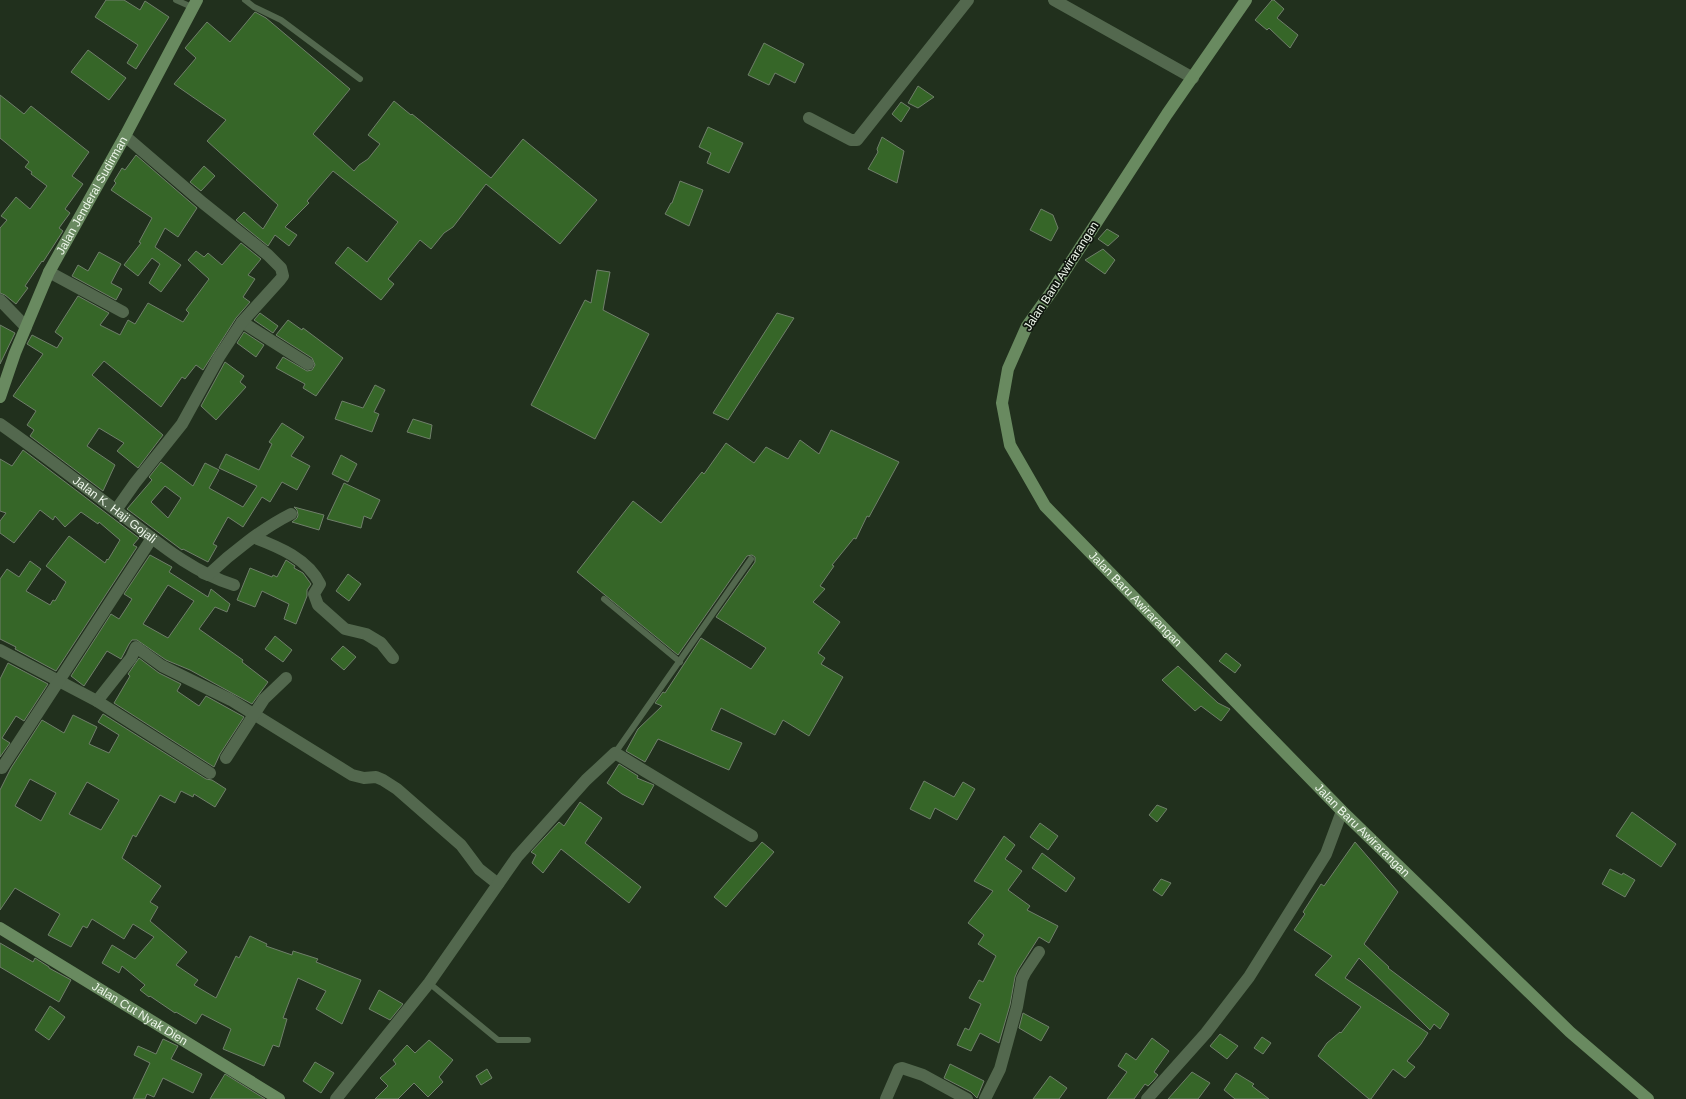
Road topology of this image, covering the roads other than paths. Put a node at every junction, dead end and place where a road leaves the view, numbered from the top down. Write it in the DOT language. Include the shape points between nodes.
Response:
graph roads {
  1 [pos="176,0"];
  2 [pos="245,0"];
  3 [pos="968,0"];
  4 [pos="1054,0"];
  5 [pos="1246,0"];
  6 [pos="195,4"];
  7 [pos="1193,78"];
  8 [pos="360,79"];
  9 [pos="809,118"];
  10 [pos="125,136"];
  11 [pos="49,272"];
  12 [pos="0,300"];
  13 [pos="123,312"];
  14 [pos="242,322"];
  15 [pos="26,328"];
  16 [pos="308,364"];
  17 [pos="0,397"];
  18 [pos="0,424"];
  19 [pos="116,510"];
  20 [pos="291,514"];
  21 [pos="152,538"];
  22 [pos="255,538"];
  23 [pos="751,559"];
  24 [pos="203,573"];
  25 [pos="234,585"];
  26 [pos="604,599"];
  27 [pos="0,650"];
  28 [pos="393,658"];
  29 [pos="680,662"];
  30 [pos="286,678"];
  31 [pos="59,680"];
  32 [pos="97,701"];
  33 [pos="255,714"];
  34 [pos="615,753"];
  35 [pos="226,758"];
  36 [pos="1,769"];
  37 [pos="210,773"];
  38 [pos="1342,811"];
  39 [pos="752,836"];
  40 [pos="498,884"];
  41 [pos="0,928"];
  42 [pos="1039,952"];
  43 [pos="429,983"];
  44 [pos="528,1040"];
  45 [pos="279,1099"];
  46 [pos="336,1099"];
  47 [pos="886,1099"];
  48 [pos="967,1099"];
  49 [pos="985,1099"];
  50 [pos="1147,1099"];
  51 [pos="1648,1099"];
  1 -- 6 [label="lane"];
  2 -- 8 [label="lane" via="281,20"];
  3 -- 9 [label="street" via="857,140 850,140"];
  4 -- 7 [label="street"];
  5 -- 7 [label="street, Jalan Baru Awirarangan"];
  6 -- 10 [label="street, Jalan Jenderal Sudirman"];
  7 -- 38 [label="street, Jalan Baru Awirarangan" via="1027,326 1008,369 1002,403 1010,445 1045,506"];
  10 -- 11 [label="street, Jalan Jenderal Sudirman"];
  10 -- 14 [label="street" via="268,255 283,271 280,280"];
  11 -- 13 [label="street"];
  11 -- 15 [label="street, Jalan Jenderal Sudirman"];
  12 -- 15 [label="street"];
  14 -- 16 [label="street"];
  14 -- 19 [label="street" via="219,357 182,424"];
  15 -- 17 [label="street, Jalan Jenderal Sudirman"];
  18 -- 19 [label="street, Jalan K. Haji Gojali"];
  19 -- 21 [label="street, Jalan K. Haji Gojali"];
  20 -- 22 [label="street" via="275,522"];
  21 -- 24 [label="street, Jalan K. Haji Gojali"];
  21 -- 31 [label="street"];
  22 -- 24 [label="street" via="234,551 208,575"];
  22 -- 28 [label="street" via="278,546 305,565 315,574 320,584 314,594 318,605 345,629 360,632 381,643"];
  23 -- 29 [label="lane"];
  24 -- 25 [label="street, Jalan K. Haji Gojali"];
  26 -- 29 [label="lane"];
  27 -- 31 [label="street"];
  29 -- 34 [label="lane"];
  30 -- 33 [label="street" via="264,699"];
  31 -- 32 [label="street"];
  31 -- 36 [label="street"];
  32 -- 33 [label="street" via="131,658 136,647 162,666"];
  32 -- 37 [label="street"];
  33 -- 35 [label="street"];
  33 -- 40 [label="street" via="352,775 376,777 397,789 461,845 479,869"];
  34 -- 39 [label="street"];
  34 -- 40 [label="street" via="586,780 522,851"];
  38 -- 50 [label="street" via="1326,854 1249,977 1206,1032"];
  38 -- 51 [label="street, Jalan Baru Awirarangan" via="1570,1032"];
  40 -- 43 [label="street"];
  41 -- 45 [label="street, Jalan Cut Nyak Dien"];
  42 -- 49 [label="street" via="1024,972 1000,1069"];
  43 -- 44 [label="lane" via="498,1040"];
  43 -- 46 [label="street"];
  47 -- 48 [label="street" via="899,1069 902,1068 923,1075"];
}
